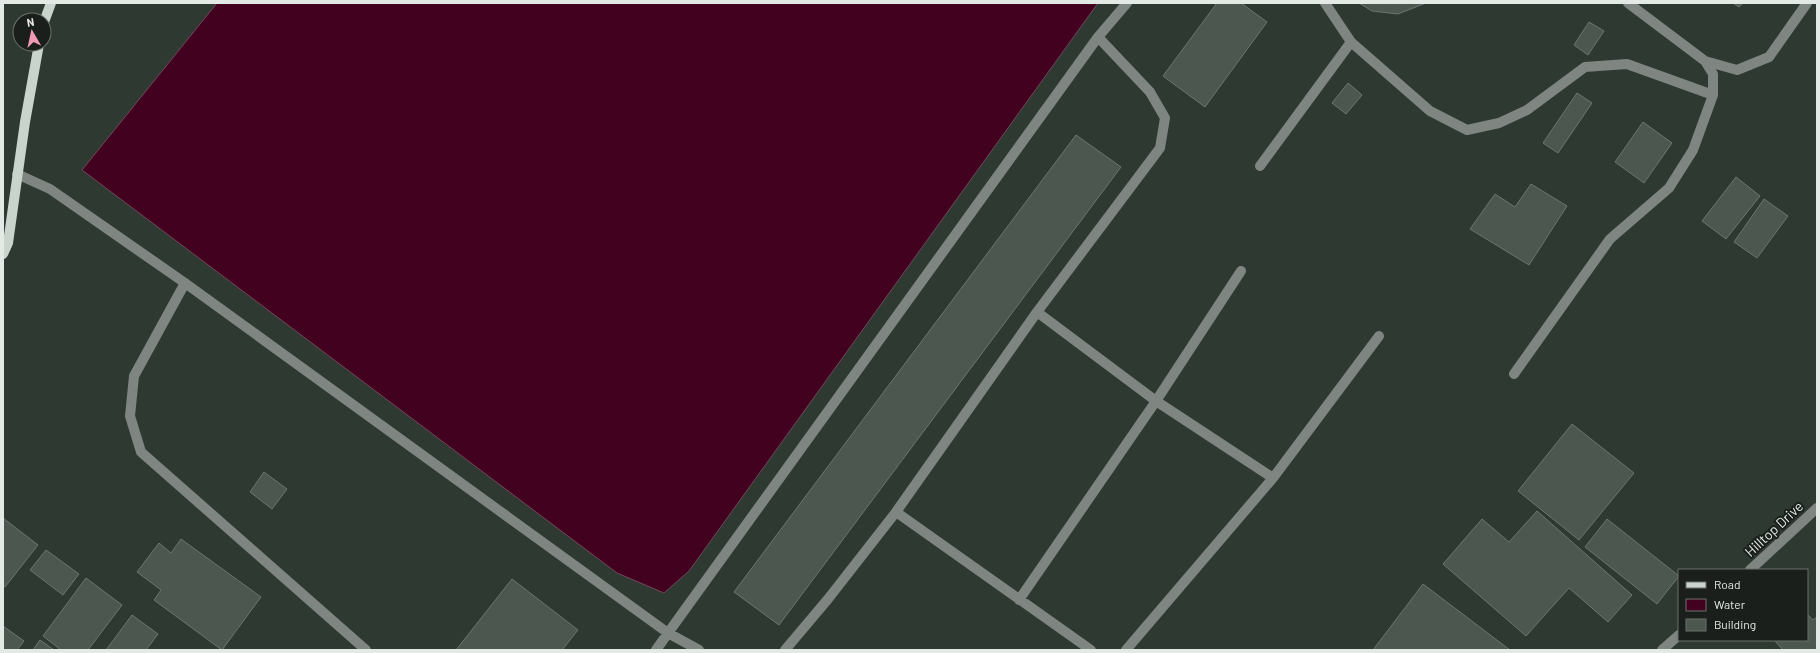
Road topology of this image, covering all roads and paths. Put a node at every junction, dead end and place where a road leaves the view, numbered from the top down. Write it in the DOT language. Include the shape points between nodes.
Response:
graph roads {
  1 [pos="1127,3"];
  2 [pos="1325,3"];
  3 [pos="1628,3"];
  4 [pos="1807,3"];
  5 [pos="1098,38"];
  6 [pos="1351,42"];
  7 [pos="38,52"];
  8 [pos="1705,61"];
  9 [pos="1713,95"];
  10 [pos="1260,166"];
  11 [pos="17,174"];
  12 [pos="3,254"];
  13 [pos="1241,271"];
  14 [pos="186,283"];
  15 [pos="1037,312"];
  16 [pos="1379,336"];
  17 [pos="1514,374"];
  18 [pos="1156,400"];
  19 [pos="1273,478"];
  20 [pos="1817,508"];
  21 [pos="896,512"];
  22 [pos="1751,569"];
  23 [pos="1019,600"];
  24 [pos="668,633"];
  25 [pos="1678,635"];
  26 [pos="366,650"];
  27 [pos="656,650"];
  28 [pos="699,650"];
  29 [pos="784,650"];
  30 [pos="1091,650"];
  31 [pos="1126,650"];
  32 [pos="1662,650"];
  1 -- 5 [label="street"];
  2 -- 6 [label="street"];
  3 -- 8 [label="street"];
  4 -- 8 [label="street" via="1769,56 1737,70"];
  5 -- 15 [label="street" via="1150,92 1164,118 1160,148"];
  5 -- 24 [label="street"];
  6 -- 9 [label="street" via="1430,111 1467,130 1499,123 1527,110 1585,67 1627,64"];
  6 -- 10 [label="street"];
  7 -- 11 [label="main road"];
  8 -- 9 [label="street" via="1712,74"];
  9 -- 17 [label="street" via="1693,150 1669,188 1610,239"];
  11 -- 12 [label="main road" via="8,243"];
  11 -- 14 [label="street" via="50,189"];
  13 -- 18 [label="street"];
  14 -- 24 [label="street"];
  14 -- 26 [label="street" via="134,376 130,416 141,452"];
  15 -- 18 [label="street"];
  15 -- 21 [label="street"];
  16 -- 19 [label="street"];
  18 -- 19 [label="street"];
  18 -- 23 [label="street"];
  19 -- 31 [label="street"];
  20 -- 22 [label="street, Hilltop Drive"];
  21 -- 23 [label="street"];
  21 -- 29 [label="street" via="828,599"];
  23 -- 30 [label="street"];
  24 -- 27 [label="street"];
  24 -- 28 [label="street"];
  25 -- 32 [label="street"];
}
